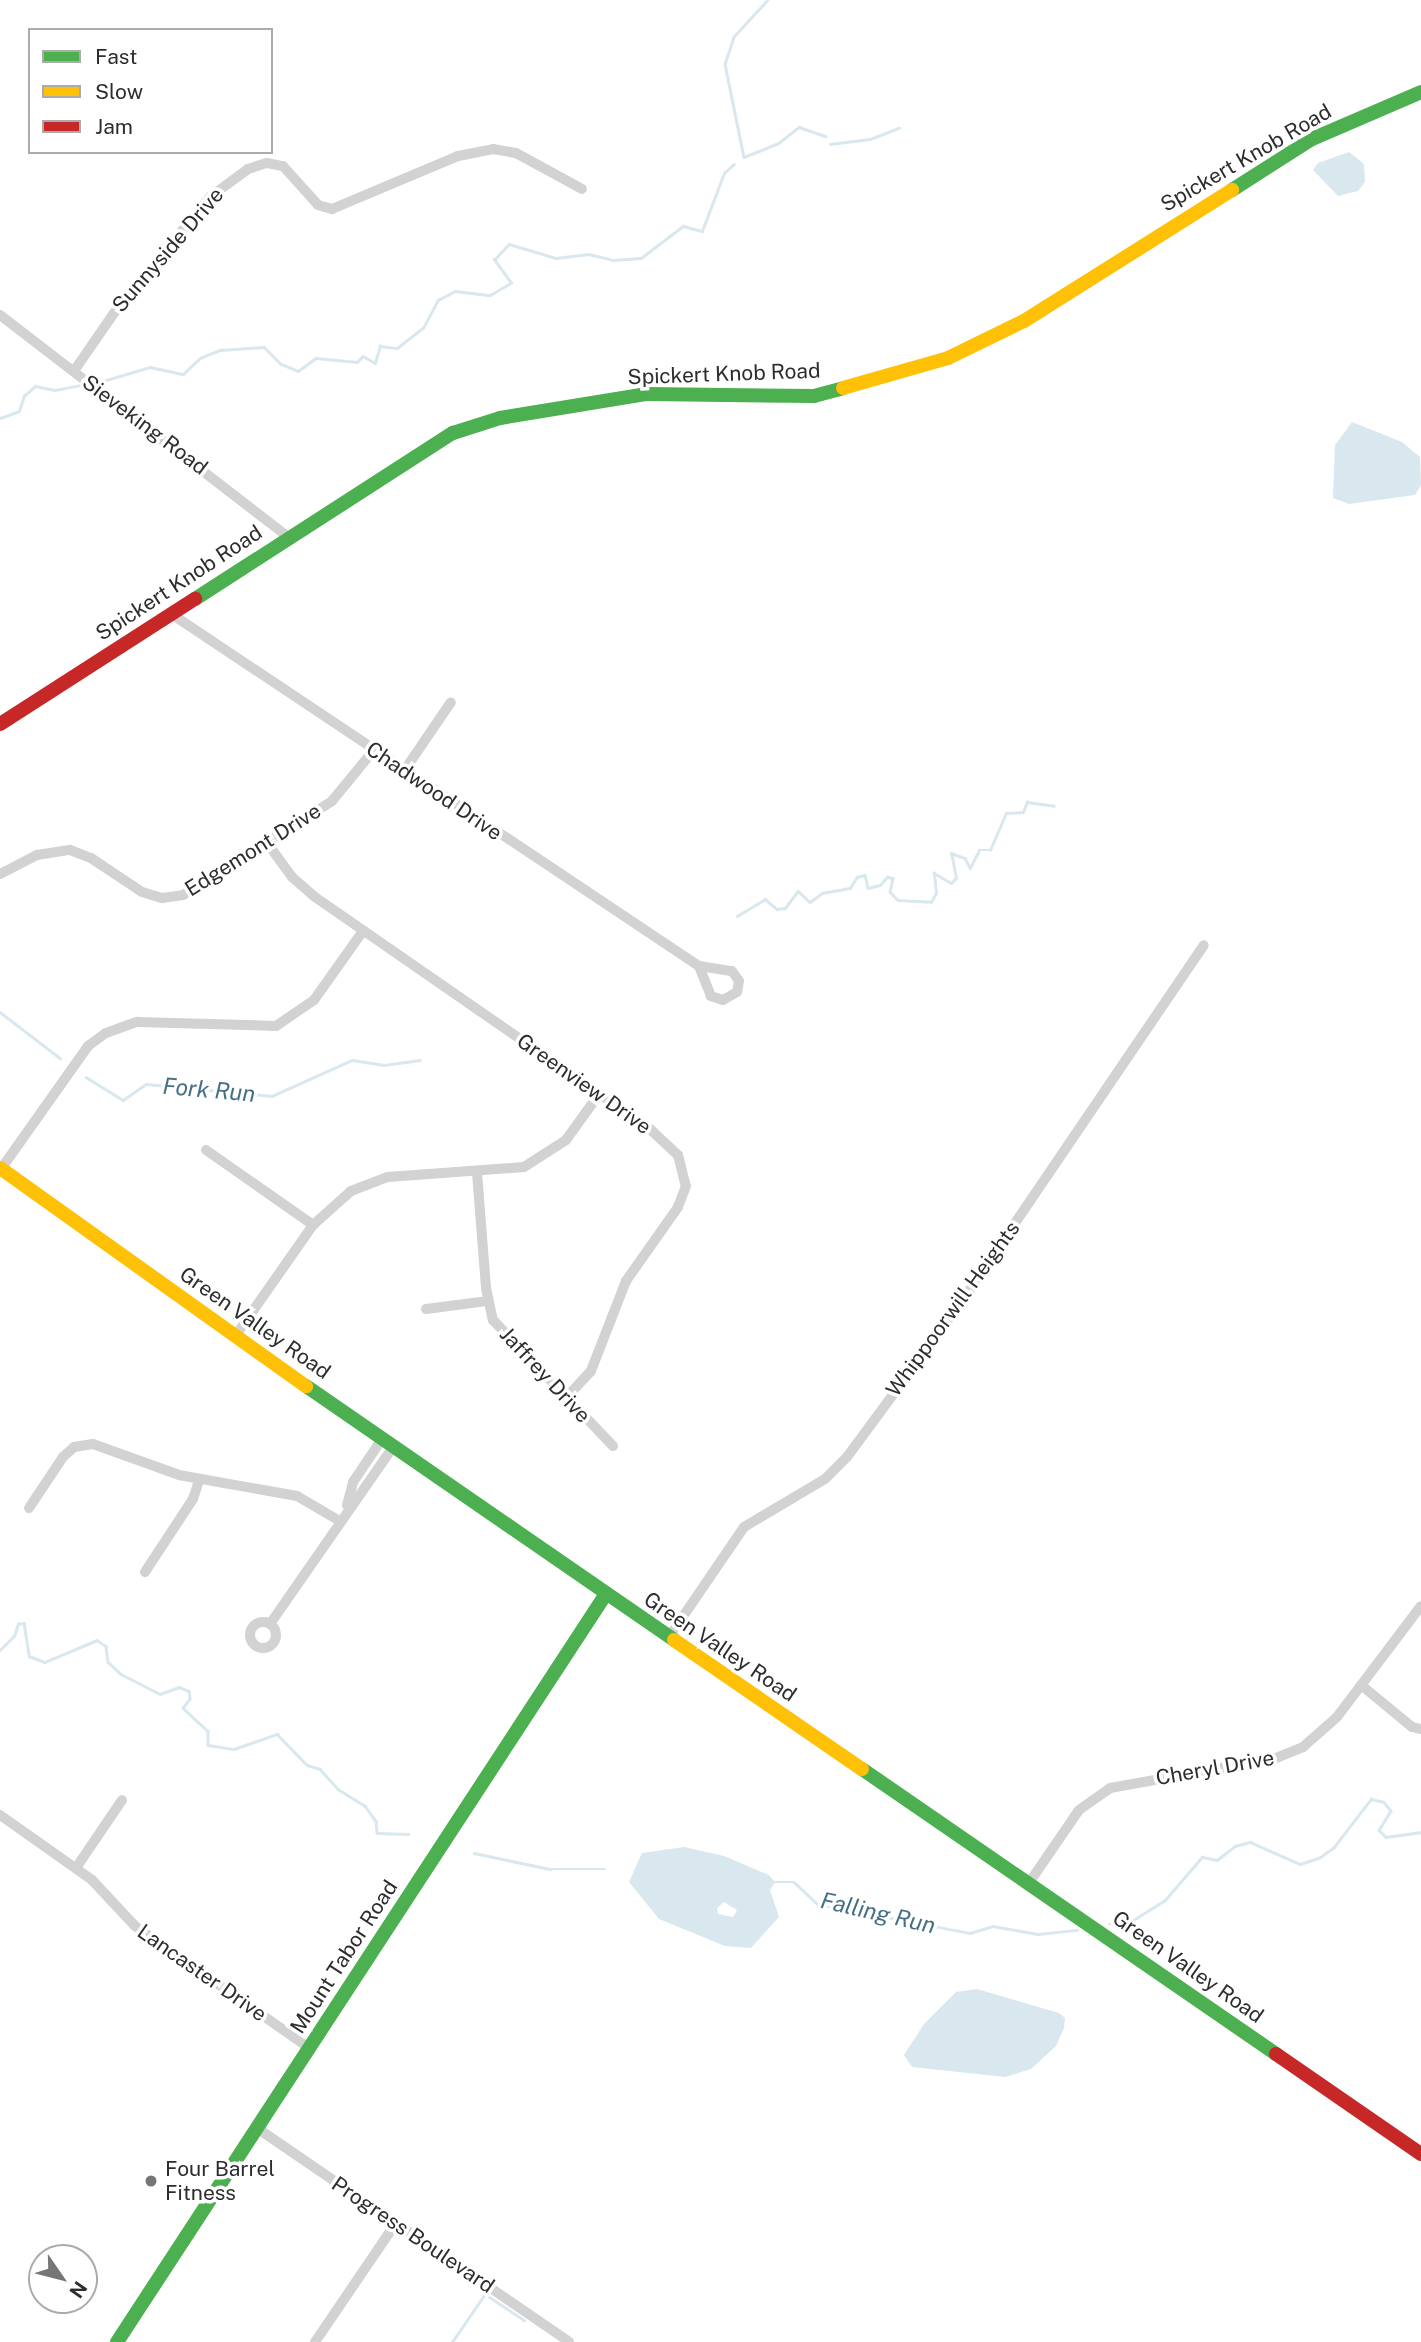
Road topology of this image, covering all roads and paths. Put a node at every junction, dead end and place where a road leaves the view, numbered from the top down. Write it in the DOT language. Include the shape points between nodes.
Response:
graph roads {
  1 [pos="1421,92"];
  2 [pos="582,189"];
  3 [pos="0,315"];
  4 [pos="74,371"];
  5 [pos="288,537"];
  6 [pos="170,613"];
  7 [pos="451,702"];
  8 [pos="0,724"];
  9 [pos="373,751"];
  10 [pos="404,771"];
  11 [pos="268,844"];
  12 [pos="0,874"];
  13 [pos="363,931"];
  14 [pos="1204,945"];
  15 [pos="699,965"];
  16 [pos="599,1094"];
  17 [pos="206,1150"];
  18 [pos="1,1168"];
  19 [pos="477,1173"];
  20 [pos="313,1225"];
  21 [pos="488,1301"];
  22 [pos="426,1309"];
  23 [pos="236,1335"];
  24 [pos="565,1399"];
  25 [pos="387,1443"];
  26 [pos="612,1446"];
  27 [pos="198,1480"];
  28 [pos="29,1508"];
  29 [pos="338,1520"];
  30 [pos="145,1572"];
  31 [pos="606,1594"];
  32 [pos="1421,1606"];
  33 [pos="270,1624"];
  34 [pos="669,1637"];
  35 [pos="1361,1685"];
  36 [pos="1421,1729"];
  37 [pos="122,1800"];
  38 [pos="0,1815"];
  39 [pos="75,1868"];
  40 [pos="1029,1882"];
  41 [pos="309,2048"];
  42 [pos="257,2128"];
  43 [pos="1421,2154"];
  44 [pos="396,2223"];
  45 [pos="117,2342"];
  46 [pos="315,2342"];
  47 [pos="569,2342"];
  1 -- 5 [label="street, Spickert Knob Road" via="1312,139 1024,321 971,349 814,396 647,394 500,418 453,433 423,449"];
  2 -- 4 [label="street, Sunnyside Drive" via="516,153 493,149 458,156 332,209 318,205 283,166 248,169 210,197 114,313"];
  3 -- 4 [label="street, Sieveking Road"];
  4 -- 5 [label="street, Sieveking Road"];
  5 -- 6 [label="street, Spickert Knob Road"];
  6 -- 8 [label="street, Spickert Knob Road"];
  6 -- 9 [label="street, Chadwood Drive"];
  7 -- 10 [label="street"];
  9 -- 10 [label="street, Chadwood Drive"];
  9 -- 11 [label="street, Edgemont Drive" via="332,801"];
  10 -- 15 [label="street, Chadwood Drive"];
  11 -- 12 [label="street, Edgemont Drive" via="204,886 173,897 142,892 91,858 70,850 37,855"];
  11 -- 13 [label="street, Greenview Drive" via="298,883"];
  13 -- 16 [label="street, Greenview Drive"];
  13 -- 18 [label="street" via="314,1000 276,1026 137,1021 106,1033 88,1046"];
  14 -- 34 [label="street, Whippoorwill Heights" via="962,1301 847,1457 825,1479 744,1527"];
  16 -- 19 [label="street" via="566,1140 544,1159 513,1170"];
  16 -- 24 [label="street, Greenview Drive" via="671,1146 683,1165 686,1186 678,1207 619,1294 591,1370"];
  17 -- 20 [label="street"];
  18 -- 23 [label="street, Green Valley Road"];
  19 -- 20 [label="street" via="374,1181 337,1200"];
  19 -- 21 [label="street, Jaffrey Drive"];
  20 -- 23 [label="street"];
  21 -- 22 [label="street"];
  21 -- 24 [label="street, Jaffrey Drive" via="493,1320 509,1341"];
  23 -- 25 [label="street, Green Valley Road"];
  24 -- 26 [label="street, Jaffrey Drive"];
  25 -- 29 [label="street" via="353,1482"];
  25 -- 31 [label="street, Green Valley Road"];
  27 -- 28 [label="street" via="84,1444 62,1457"];
  27 -- 29 [label="street" via="286,1493"];
  27 -- 30 [label="street" via="193,1499"];
  29 -- 33 [label="street"];
  31 -- 34 [label="street, Green Valley Road"];
  31 -- 41 [label="street, Mount Tabor Road"];
  32 -- 35 [label="street, Cheryl Drive"];
  34 -- 40 [label="street, Green Valley Road"];
  35 -- 36 [label="street" via="1412,1727"];
  35 -- 40 [label="street, Cheryl Drive" via="1326,1730 1276,1758 1110,1788 1093,1797"];
  37 -- 39 [label="street"];
  38 -- 39 [label="street, Lancaster Drive"];
  39 -- 41 [label="street, Lancaster Drive" via="111,1897 135,1926"];
  40 -- 43 [label="street, Green Valley Road"];
  41 -- 42 [label="street, Mount Tabor Road"];
  42 -- 44 [label="street, Progress Boulevard"];
  42 -- 45 [label="street, Mount Tabor Road"];
  44 -- 46 [label="street"];
  44 -- 47 [label="street, Progress Boulevard"];
}
